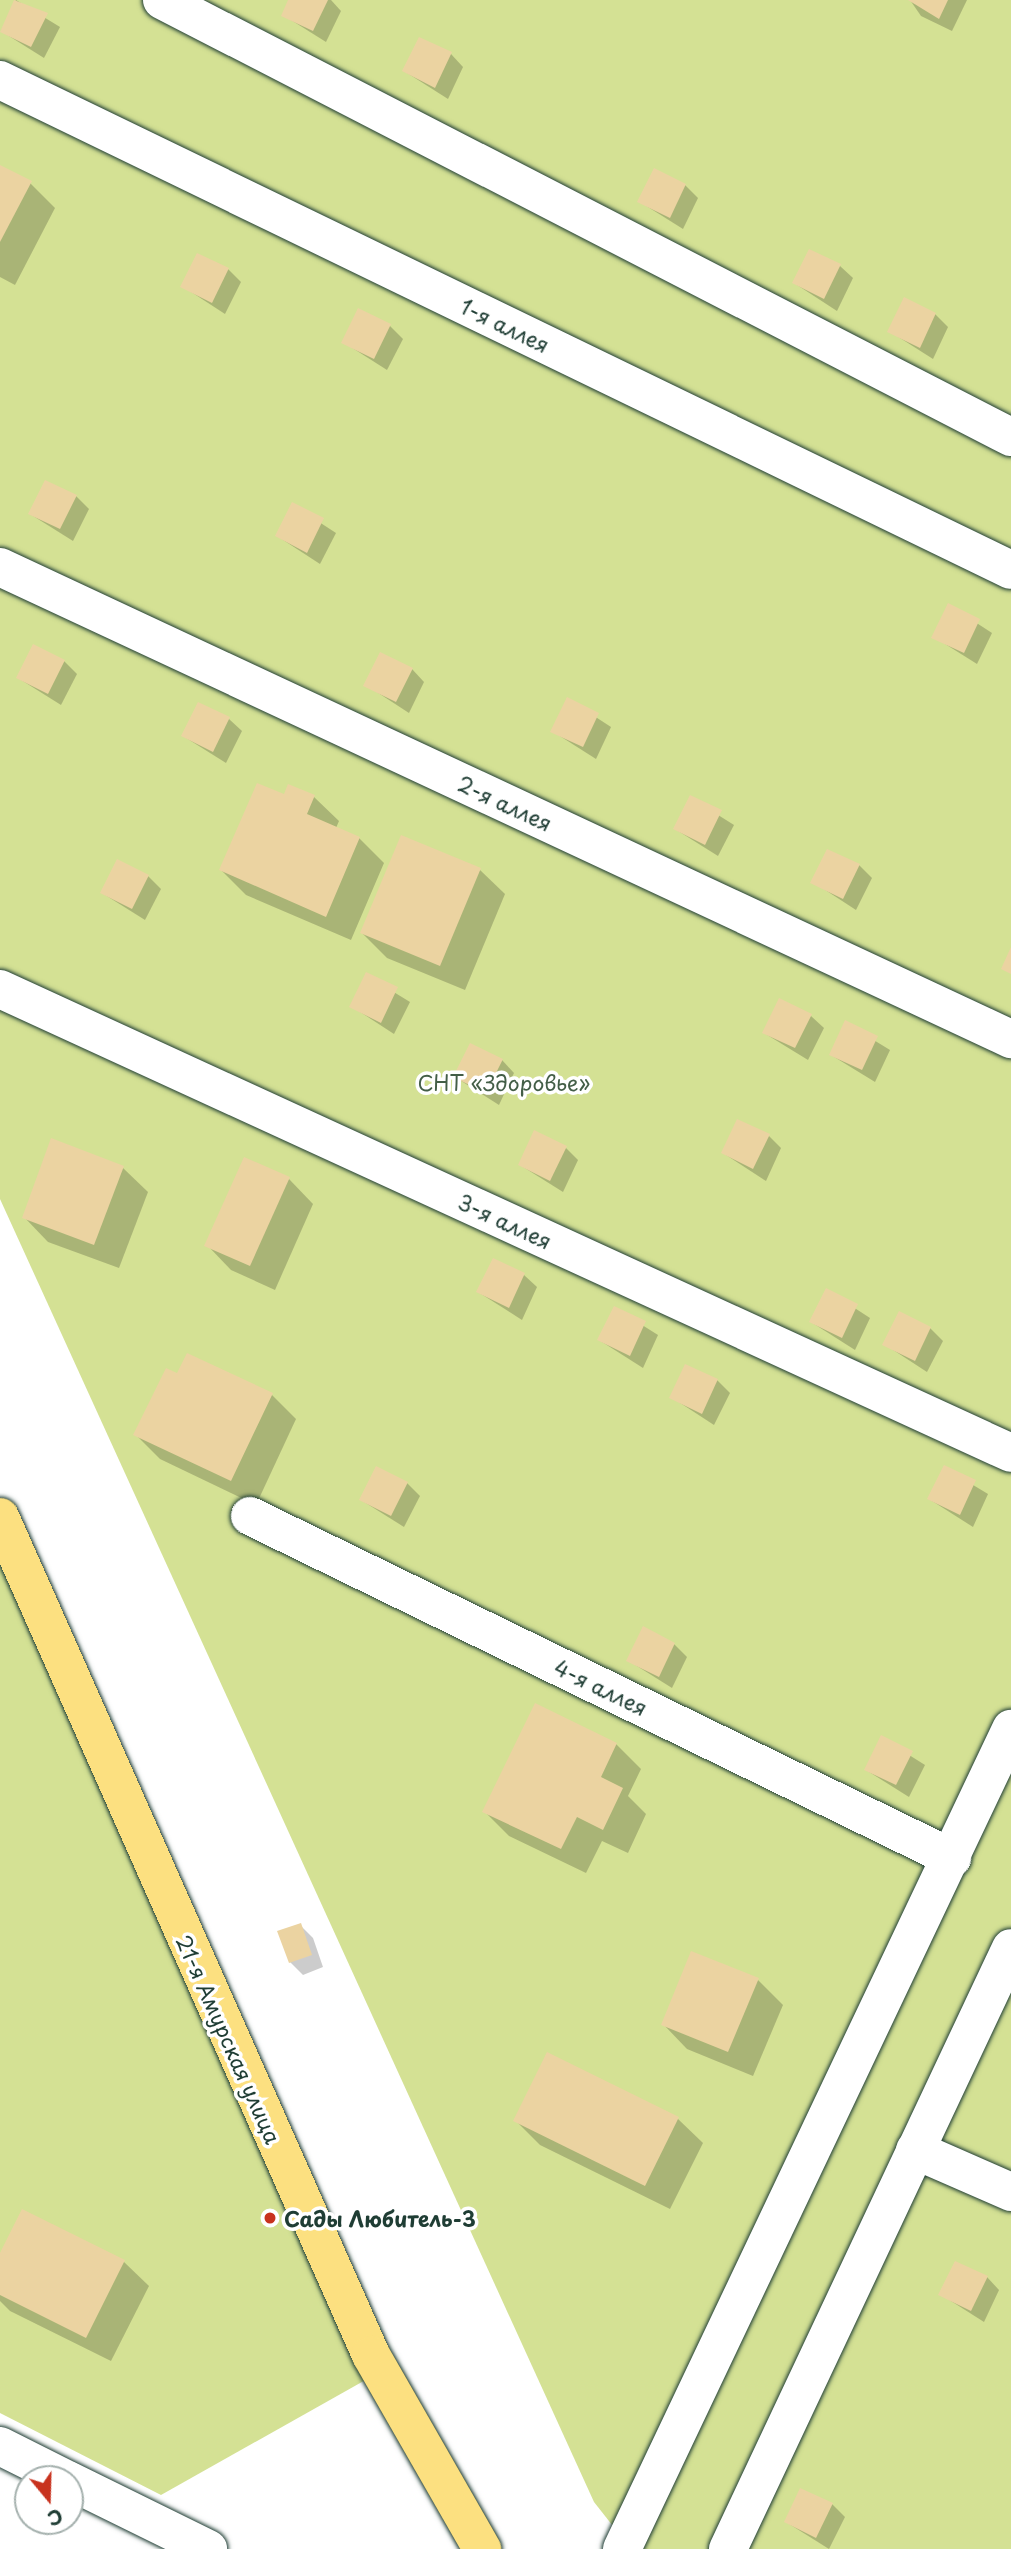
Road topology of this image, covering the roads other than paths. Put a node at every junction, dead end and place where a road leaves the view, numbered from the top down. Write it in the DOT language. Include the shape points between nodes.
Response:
graph roads {
  1 [pos="162,0"];
  2 [pos="0,80"];
  3 [pos="1011,438"];
  4 [pos="0,567"];
  5 [pos="1011,570"];
  6 [pos="0,989"];
  7 [pos="1011,1039"];
  8 [pos="1011,1453"];
  9 [pos="250,1516"];
  10 [pos="0,1517"];
  11 [pos="1011,1729"];
  12 [pos="952,1858"];
  13 [pos="1011,1948"];
  14 [pos="915,2150"];
  15 [pos="1011,2192"];
  16 [pos="0,2446"];
  17 [pos="38,2465"];
  18 [pos="84,2489"];
  19 [pos="189,2545"];
  20 [pos="482,2549"];
  21 [pos="622,2549"];
  22 [pos="727,2549"];
  1 -- 3 [label="street"];
  2 -- 5 [label="street, 1-я аллея"];
  4 -- 7 [label="street, 2-я аллея"];
  6 -- 8 [label="street, 3-я аллея"];
  9 -- 12 [label="street, 4-я аллея"];
  10 -- 20 [label="main road, 21-я Амурская улица" via="371,2356"];
  11 -- 12 [label="street"];
  12 -- 21 [label="street"];
  13 -- 14 [label="street"];
  14 -- 15 [label="street"];
  14 -- 22 [label="street"];
  16 -- 17 [label="street"];
  18 -- 19 [label="street"];
}
